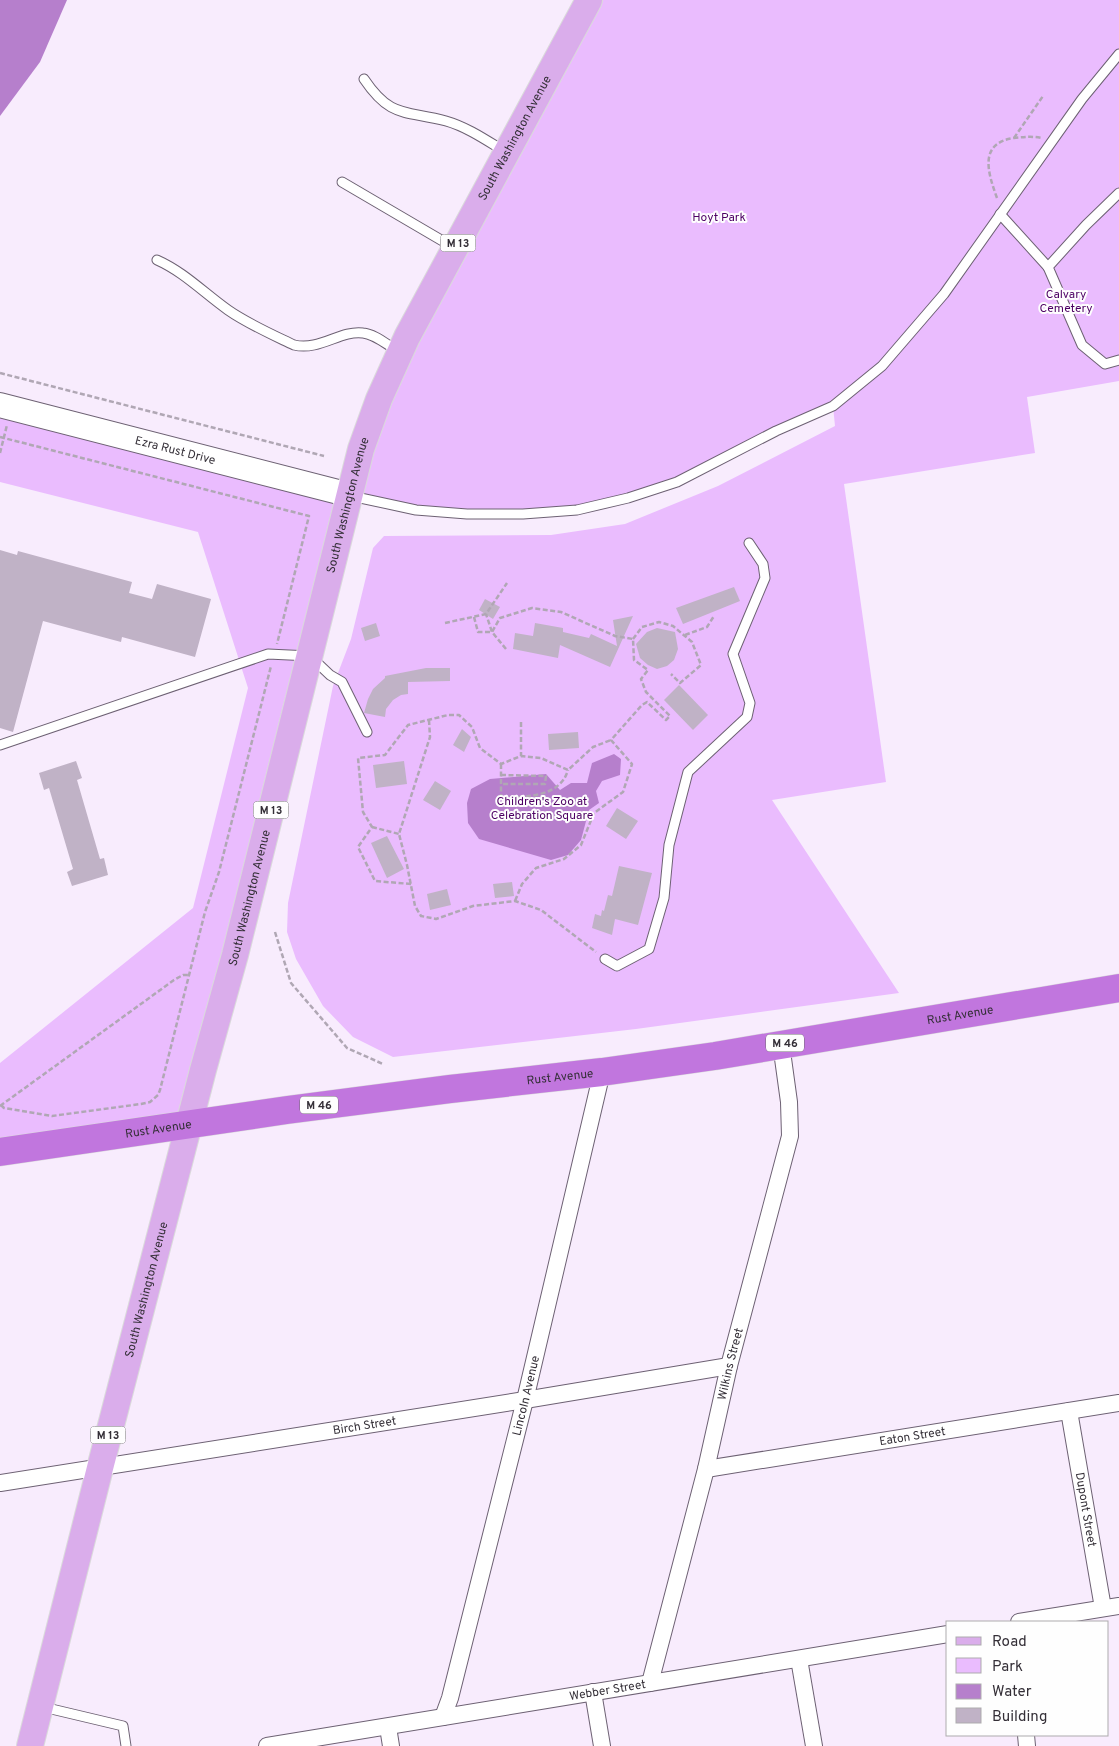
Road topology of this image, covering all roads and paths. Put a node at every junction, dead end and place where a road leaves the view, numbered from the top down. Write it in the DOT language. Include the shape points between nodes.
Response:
graph roads {
  1 [pos="588,0"];
  2 [pos="1119,54"];
  3 [pos="364,79"];
  4 [pos="1043,96"];
  5 [pos="1014,138"];
  6 [pos="1052,141"];
  7 [pos="506,152"];
  8 [pos="342,182"];
  9 [pos="1119,193"];
  10 [pos="1000,214"];
  11 [pos="455,248"];
  12 [pos="157,260"];
  13 [pos="1048,267"];
  14 [pos="400,352"];
  15 [pos="1119,360"];
  16 [pos="0,373"];
  17 [pos="6,407"];
  18 [pos="2,437"];
  19 [pos="0,453"];
  20 [pos="324,456"];
  21 [pos="350,496"];
  22 [pos="749,543"];
  23 [pos="507,583"];
  24 [pos="486,614"];
  25 [pos="714,616"];
  26 [pos="474,617"];
  27 [pos="444,623"];
  28 [pos="492,632"];
  29 [pos="684,635"];
  30 [pos="633,639"];
  31 [pos="506,649"];
  32 [pos="274,654"];
  33 [pos="310,656"];
  34 [pos="671,674"];
  35 [pos="429,720"];
  36 [pos="521,722"];
  37 [pos="367,732"];
  38 [pos="611,740"];
  39 [pos="0,744"];
  40 [pos="521,756"];
  41 [pos="501,764"];
  42 [pos="568,770"];
  43 [pos="501,775"];
  44 [pos="501,784"];
  45 [pos="372,827"];
  46 [pos="399,834"];
  47 [pos="411,884"];
  48 [pos="516,901"];
  49 [pos="276,932"];
  50 [pos="605,959"];
  51 [pos="190,975"];
  52 [pos="1119,988"];
  53 [pos="781,1044"];
  54 [pos="383,1064"];
  55 [pos="602,1072"];
  56 [pos="0,1106"];
  57 [pos="188,1125"];
  58 [pos="0,1152"];
  59 [pos="729,1366"];
  60 [pos="525,1400"];
  61 [pos="1119,1403"];
  62 [pos="1069,1411"];
  63 [pos="100,1468"];
  64 [pos="706,1469"];
  65 [pos="0,1483"];
  66 [pos="1111,1607"];
  67 [pos="1025,1621"];
  68 [pos="946,1634"];
  69 [pos="799,1659"];
  70 [pos="650,1683"];
  71 [pos="593,1692"];
  72 [pos="40,1707"];
  73 [pos="443,1717"];
  74 [pos="388,1727"];
  75 [pos="30,1746"];
  76 [pos="126,1746"];
  77 [pos="267,1746"];
  78 [pos="391,1746"];
  79 [pos="602,1746"];
  80 [pos="814,1746"];
  1 -- 7 [label="main road, South Washington Avenue / M 13"];
  2 -- 6 [label="lane"];
  3 -- 7 [label="lane" via="381,101 393,109 460,126"];
  4 -- 5 [label="path"];
  5 -- 6 [label="path" via="1033,136"];
  5 -- 10 [label="path" via="1001,140 991,150 988,162"];
  6 -- 10 [label="lane"];
  7 -- 11 [label="main road, South Washington Avenue / M 13"];
  8 -- 11 [label="lane"];
  9 -- 13 [label="lane"];
  10 -- 13 [label="lane"];
  10 -- 21 [label="lane" via="944,294 882,366 833,406 677,482 577,510 523,514 416,510"];
  11 -- 14 [label="main road, South Washington Avenue / M 13"];
  12 -- 14 [label="lane" via="176,270 239,317 294,345 312,346 362,332"];
  13 -- 15 [label="lane" via="1082,345 1105,364"];
  14 -- 21 [label="main road, South Washington Avenue / M 13" via="361,449"];
  16 -- 20 [label="path"];
  17 -- 18 [label="path"];
  17 -- 21 [label="main road, Ezra Rust Drive"];
  18 -- 19 [label="path"];
  18 -- 32 [label="path" via="309,516"];
  21 -- 33 [label="main road, South Washington Avenue / M 13"];
  22 -- 50 [label="lane" via="763,564 765,578 733,654 750,703 747,717 688,772 669,845 664,898 649,949 617,966"];
  23 -- 24 [label="path"];
  24 -- 26 [label="path"];
  24 -- 28 [label="path"];
  25 -- 29 [label="path" via="707,626"];
  26 -- 27 [label="path"];
  26 -- 28 [label="path" via="478,632"];
  28 -- 30 [label="path" via="500,618 532,608 561,612 614,636"];
  28 -- 31 [label="path"];
  29 -- 30 [label="path" via="673,626 659,622 642,627"];
  29 -- 34 [label="path" via="692,642 701,665 680,684"];
  30 -- 38 [label="path" via="634,660 648,670 641,679 646,692 670,716 666,720 647,702"];
  32 -- 33 [label="lane"];
  32 -- 39 [label="lane"];
  32 -- 51 [label="path" via="220,872 205,912"];
  33 -- 37 [label="lane" via="342,682"];
  33 -- 57 [label="main road, South Washington Avenue / M 13"];
  35 -- 41 [label="path" via="448,714 459,715 472,727 480,748"];
  35 -- 45 [label="path" via="408,725 385,756 358,758 362,812"];
  35 -- 46 [label="path" via="430,737"];
  36 -- 40 [label="path"];
  38 -- 42 [label="path" via="593,747"];
  38 -- 48 [label="path" via="632,764 623,792 594,813 581,845 564,859 536,868 522,884"];
  40 -- 41 [label="path"];
  40 -- 42 [label="path" via="541,758"];
  41 -- 43 [label="path"];
  42 -- 44 [label="path" via="566,779 549,793 502,799"];
  43 -- 44 [label="path"];
  43 -- 44 [label="path" via="546,776 545,784"];
  45 -- 46 [label="path"];
  45 -- 47 [label="path" via="358,847 375,881"];
  46 -- 47 [label="path"];
  47 -- 48 [label="path" via="415,906 421,916 429,918 436,919 473,906"];
  48 -- 50 [label="path" via="540,910"];
  49 -- 54 [label="path" via="291,983 347,1048"];
  51 -- 56 [label="path" via="174,980"];
  51 -- 56 [label="path" via="160,1090 150,1102 52,1116"];
  52 -- 53 [label="highway, Rust Avenue / M 46"];
  53 -- 55 [label="highway, Rust Avenue / M 46"];
  53 -- 59 [label="street, Wilkins Street" via="790,1136"];
  55 -- 57 [label="highway, Rust Avenue / M 46"];
  55 -- 60 [label="street, Lincoln Avenue"];
  57 -- 58 [label="highway, Rust Avenue / M 46"];
  57 -- 63 [label="main road, South Washington Avenue / M 13"];
  59 -- 60 [label="street, Birch Street"];
  59 -- 64 [label="street, Wilkins Street"];
  60 -- 63 [label="street, Birch Street"];
  60 -- 73 [label="street, Lincoln Avenue"];
  61 -- 62 [label="street, Eaton Street"];
  62 -- 64 [label="street, Eaton Street"];
  62 -- 66 [label="street, Dupont Street"];
  63 -- 65 [label="street, Birch Street"];
  63 -- 72 [label="main road, South Washington Avenue / M 13"];
  64 -- 70 [label="street, Wilkins Street"];
  66 -- 67 [label="street"];
  68 -- 69 [label="street, Webber Street"];
  69 -- 70 [label="street, Webber Street"];
  69 -- 80 [label="street"];
  70 -- 71 [label="street, Webber Street"];
  71 -- 73 [label="street, Webber Street"];
  71 -- 79 [label="street"];
  72 -- 75 [label="main road, South Washington Avenue / M 13"];
  72 -- 76 [label="lane" via="123,1726"];
  73 -- 74 [label="street, Webber Street"];
  74 -- 77 [label="street, Webber Street"];
  74 -- 78 [label="street"];
}
